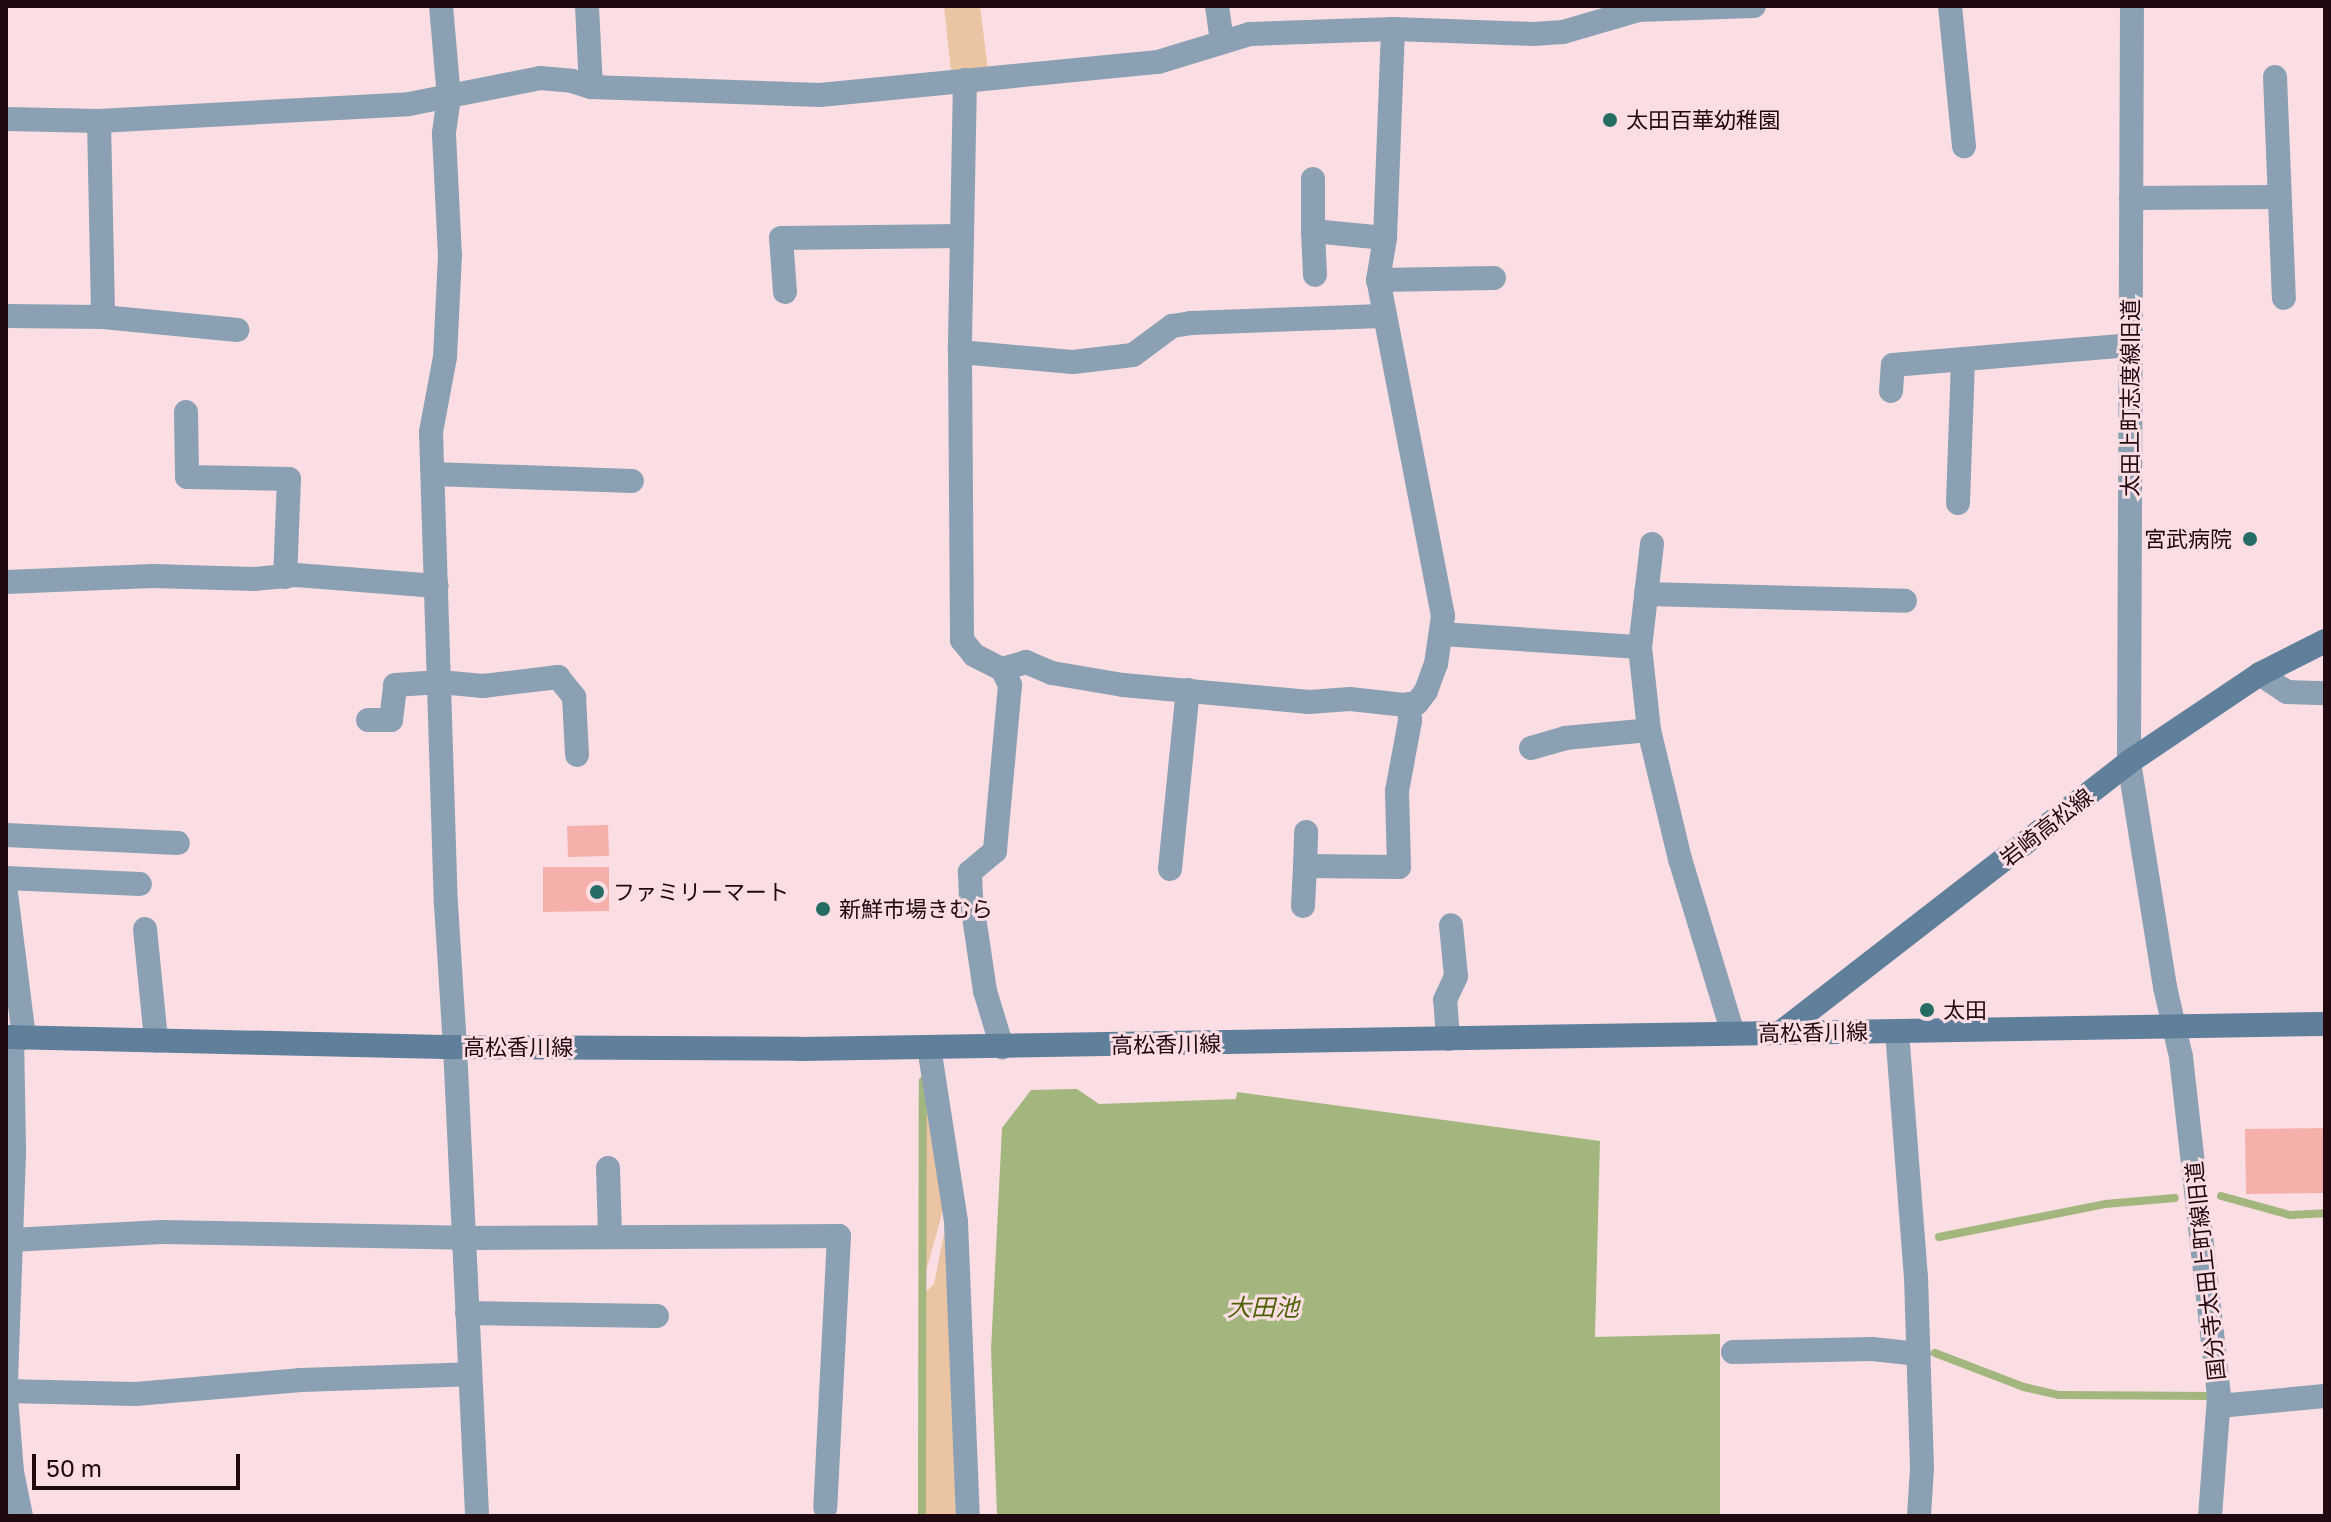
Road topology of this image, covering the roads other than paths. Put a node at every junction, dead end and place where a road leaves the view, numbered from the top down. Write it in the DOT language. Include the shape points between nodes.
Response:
graph roads {
  1 [pos="441,6"];
  2 [pos="587,6"];
  3 [pos="1217,6"];
  4 [pos="1750,6"];
  5 [pos="1950,6"];
  6 [pos="2132,6"];
  7 [pos="1648,8"];
  8 [pos="1400,21"];
  9 [pos="1222,41"];
  10 [pos="2275,77"];
  11 [pos="965,80"];
  12 [pos="591,87"];
  13 [pos="449,97"];
  14 [pos="6,119"];
  15 [pos="99,121"];
  16 [pos="1964,146"];
  17 [pos="1313,179"];
  18 [pos="2278,197"];
  19 [pos="2131,198"];
  20 [pos="1313,231"];
  21 [pos="962,236"];
  22 [pos="1385,238"];
  23 [pos="1315,275"];
  24 [pos="1494,278"];
  25 [pos="1378,280"];
  26 [pos="785,292"];
  27 [pos="2284,298"];
  28 [pos="6,316"];
  29 [pos="1382,316"];
  30 [pos="103,317"];
  31 [pos="237,330"];
  32 [pos="2130,345"];
  33 [pos="960,352"];
  34 [pos="1963,359"];
  35 [pos="1891,391"];
  36 [pos="186,412"];
  37 [pos="433,474"];
  38 [pos="632,481"];
  39 [pos="1958,503"];
  40 [pos="1652,544"];
  41 [pos="285,577"];
  42 [pos="6,582"];
  43 [pos="437,586"];
  44 [pos="1646,594"];
  45 [pos="1905,601"];
  46 [pos="1442,634"];
  47 [pos="2325,641"];
  48 [pos="1640,647"];
  49 [pos="1002,669"];
  50 [pos="2260,674"];
  51 [pos="440,682"];
  52 [pos="1188,690"];
  53 [pos="2325,693"];
  54 [pos="1409,704"];
  55 [pos="368,720"];
  56 [pos="1649,730"];
  57 [pos="1531,748"];
  58 [pos="577,755"];
  59 [pos="2129,762"];
  60 [pos="1306,832"];
  61 [pos="6,835"];
  62 [pos="178,843"];
  63 [pos="1305,866"];
  64 [pos="1170,869"];
  65 [pos="6,878"];
  66 [pos="140,884"];
  67 [pos="6,893"];
  68 [pos="1303,906"];
  69 [pos="1451,925"];
  70 [pos="145,929"];
  71 [pos="2325,1024"];
  72 [pos="2172,1027"];
  73 [pos="1897,1031"];
  74 [pos="1733,1033"];
  75 [pos="1780,1033"];
  76 [pos="14,1037"];
  77 [pos="1448,1039"];
  78 [pos="156,1040"];
  79 [pos="455,1047"];
  80 [pos="929,1047"];
  81 [pos="1002,1047"];
  82 [pos="608,1168"];
  83 [pos="610,1237"];
  84 [pos="463,1238"];
  85 [pos="11,1240"];
  86 [pos="467,1313"];
  87 [pos="657,1316"];
  88 [pos="1733,1352"];
  89 [pos="1919,1354"];
  90 [pos="469,1374"];
  91 [pos="6,1382"];
  92 [pos="6,1394"];
  93 [pos="2325,1396"];
  94 [pos="2219,1398"];
  95 [pos="825,1508"];
  96 [pos="21,1516"];
  97 [pos="477,1516"];
  98 [pos="968,1516"];
  99 [pos="1919,1516"];
  100 [pos="2210,1516"];
  1 -- 13 [label="street"];
  2 -- 12 [label="street"];
  3 -- 9 [label="street"];
  4 -- 7 [label="street"];
  5 -- 16 [label="street"];
  6 -- 19 [label="street, 太田上町志度線旧道"];
  7 -- 8 [label="street" via="1563,32 1533,34"];
  8 -- 9 [label="street"];
  8 -- 22 [label="street"];
  9 -- 11 [label="street" via="1158,62"];
  10 -- 18 [label="street"];
  11 -- 12 [label="street" via="796,96"];
  11 -- 21 [label="street"];
  12 -- 13 [label="street" via="540,78"];
  13 -- 15 [label="street" via="409,104"];
  13 -- 37 [label="street" via="444,134 449,269 445,357 431,432"];
  14 -- 15 [label="street"];
  15 -- 30 [label="street"];
  17 -- 20 [label="street"];
  18 -- 19 [label="street"];
  18 -- 27 [label="street"];
  19 -- 32 [label="street, 太田上町志度線旧道"];
  20 -- 22 [label="street"];
  20 -- 23 [label="street"];
  21 -- 26 [label="street" via="781,238"];
  21 -- 33 [label="street"];
  22 -- 25 [label="street"];
  24 -- 25 [label="street"];
  25 -- 29 [label="street"];
  28 -- 30 [label="street"];
  29 -- 33 [label="street" via="1191,323 1172,326 1133,355 1073,362"];
  29 -- 46 [label="street" via="1443,616"];
  30 -- 31 [label="street"];
  32 -- 34 [label="street"];
  32 -- 59 [label="street, 太田上町志度線旧道"];
  33 -- 49 [label="street" via="962,640 974,655"];
  34 -- 35 [label="street" via="1893,365"];
  34 -- 39 [label="street"];
  36 -- 41 [label="street" via="187,477 289,479"];
  37 -- 38 [label="street"];
  37 -- 43 [label="street"];
  40 -- 44 [label="street"];
  41 -- 42 [label="street"];
  41 -- 43 [label="street"];
  43 -- 51 [label="street"];
  44 -- 45 [label="street"];
  44 -- 48 [label="street"];
  46 -- 48 [label="street"];
  46 -- 54 [label="street" via="1426,691 1417,703"];
  47 -- 50 [label="main road, 岩崎高松線"];
  48 -- 56 [label="street"];
  49 -- 52 [label="street" via="1026,662 1052,673"];
  49 -- 81 [label="street" via="1010,685 995,851 970,872 985,991"];
  50 -- 53 [label="street" via="2287,692"];
  50 -- 59 [label="main road, 岩崎高松線"];
  51 -- 55 [label="street" via="395,685 391,720"];
  51 -- 58 [label="street" via="483,686 558,677 574,697"];
  51 -- 79 [label="street"];
  52 -- 54 [label="street" via="1309,702"];
  52 -- 64 [label="street"];
  54 -- 63 [label="street" via="1397,791 1399,867"];
  56 -- 57 [label="street" via="1565,738"];
  56 -- 74 [label="street" via="1680,859"];
  59 -- 72 [label="street, 太田上町志度線旧道"];
  59 -- 75 [label="main road, 岩崎高松線"];
  60 -- 63 [label="street"];
  61 -- 62 [label="street"];
  63 -- 68 [label="street"];
  65 -- 66 [label="street"];
  67 -- 76 [label="street"];
  69 -- 77 [label="street" via="1456,976 1445,1000"];
  70 -- 78 [label="street"];
  71 -- 72 [label="main road, 高松香川線"];
  72 -- 73 [label="main road, 高松香川線"];
  72 -- 94 [label="street, 国分寺太田上町線旧道" via="2181,1057"];
  73 -- 75 [label="main road, 高松香川線"];
  73 -- 89 [label="street"];
  74 -- 75 [label="main road, 高松香川線"];
  74 -- 77 [label="main road, 高松香川線"];
  76 -- 78 [label="main road, 高松香川線"];
  76 -- 85 [label="street"];
  77 -- 81 [label="main road, 高松香川線"];
  78 -- 79 [label="main road, 高松香川線"];
  79 -- 80 [label="main road, 高松香川線"];
  79 -- 84 [label="street"];
  80 -- 81 [label="main road, 高松香川線"];
  80 -- 98 [label="street" via="956,1222"];
  82 -- 83 [label="street"];
  83 -- 84 [label="street"];
  83 -- 95 [label="street" via="839,1236"];
  84 -- 85 [label="street" via="162,1232"];
  84 -- 86 [label="street"];
  85 -- 91 [label="street"];
  86 -- 87 [label="street"];
  86 -- 90 [label="street"];
  88 -- 89 [label="street" via="1872,1349"];
  89 -- 99 [label="street"];
  90 -- 92 [label="street" via="301,1380 135,1394"];
  90 -- 97 [label="street"];
  92 -- 96 [label="street"];
  93 -- 94 [label="street"];
  94 -- 100 [label="street, 国分寺太田上町線旧道"];
}
